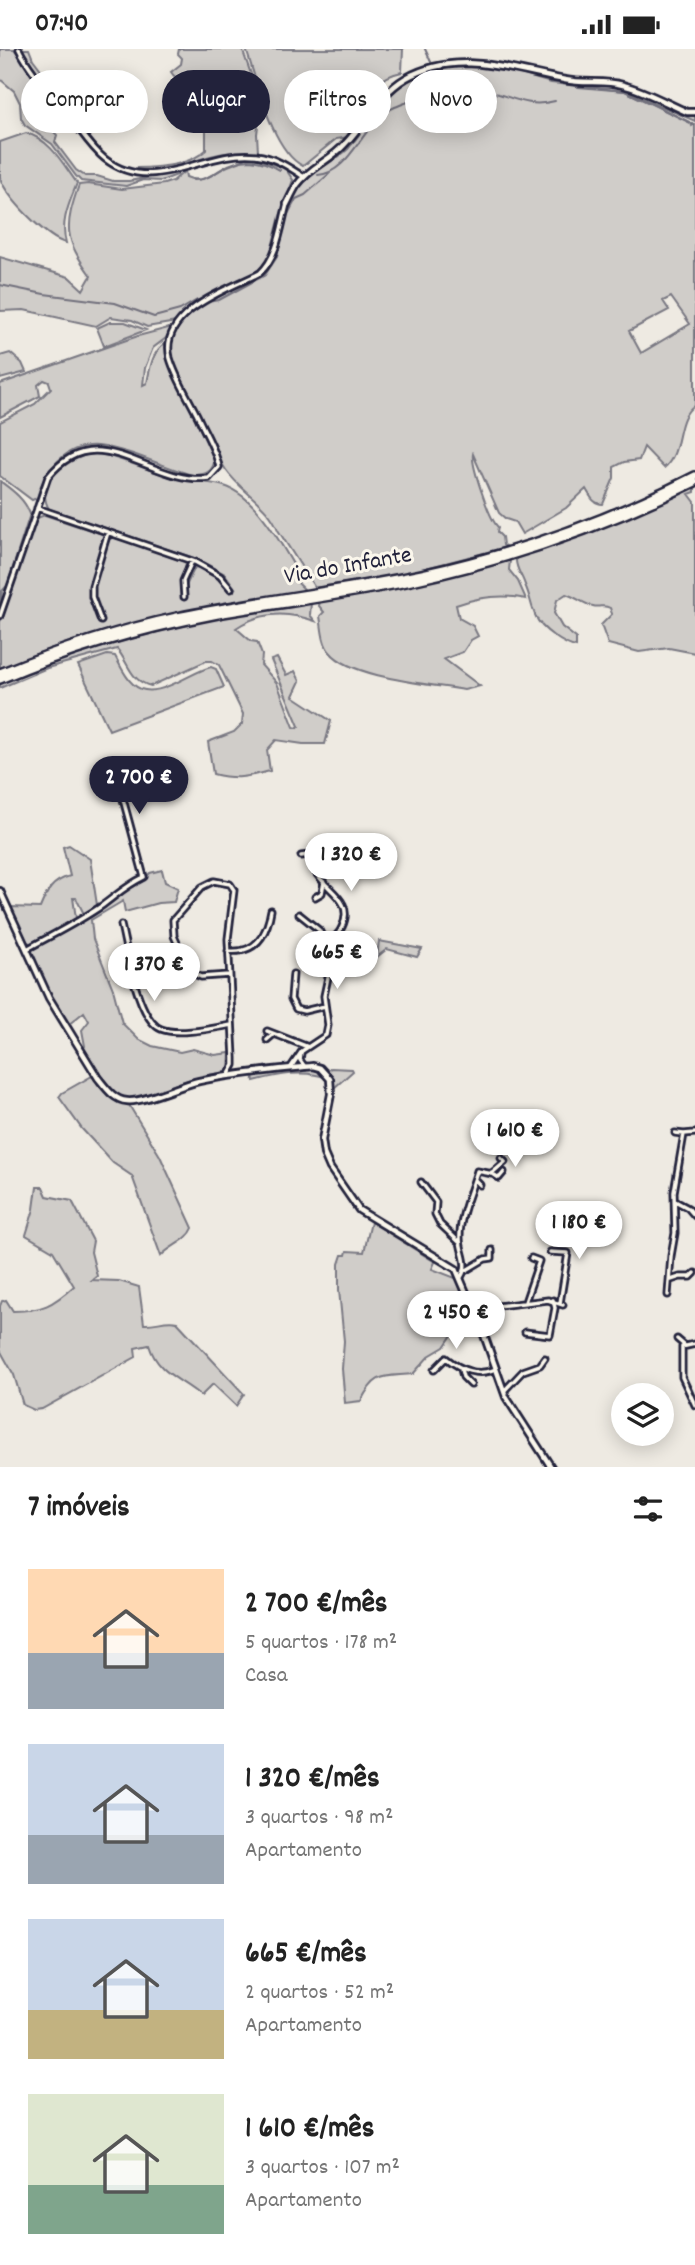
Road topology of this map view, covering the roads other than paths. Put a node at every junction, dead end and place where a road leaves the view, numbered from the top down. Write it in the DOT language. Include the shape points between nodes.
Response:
graph roads {
  1 [pos="19,49"];
  2 [pos="695,112"];
  3 [pos="304,177"];
  4 [pos="287,204"];
  5 [pos="695,476"];
  6 [pos="695,482"];
  7 [pos="37,508"];
  8 [pos="108,532"];
  9 [pos="192,561"];
  10 [pos="231,589"];
  11 [pos="184,597"];
  12 [pos="0,616"];
  13 [pos="101,621"];
  14 [pos="0,673"];
  15 [pos="0,679"];
  16 [pos="152,773"];
  17 [pos="301,856"];
  18 [pos="324,882"];
  19 [pos="0,891"];
  20 [pos="315,897"];
  21 [pos="271,911"];
  22 [pos="299,914"];
  23 [pos="121,925"];
  24 [pos="326,941"];
  25 [pos="25,950"];
  26 [pos="228,951"];
  27 [pos="293,974"];
  28 [pos="229,975"];
  29 [pos="325,1006"];
  30 [pos="232,1025"];
  31 [pos="267,1031"];
  32 [pos="274,1034"];
  33 [pos="267,1040"];
  34 [pos="308,1047"];
  35 [pos="302,1051"];
  36 [pos="234,1058"];
  37 [pos="305,1067"];
  38 [pos="289,1069"];
  39 [pos="244,1075"];
  40 [pos="228,1076"];
  41 [pos="675,1133"];
  42 [pos="684,1133"];
  43 [pos="695,1133"];
  44 [pos="500,1158"];
  45 [pos="504,1172"];
  46 [pos="491,1174"];
  47 [pos="475,1180"];
  48 [pos="421,1182"];
  49 [pos="480,1185"];
  50 [pos="675,1202"];
  51 [pos="695,1216"];
  52 [pos="459,1242"];
  53 [pos="492,1250"];
  54 [pos="550,1252"];
  55 [pos="531,1258"];
  56 [pos="465,1271"];
  57 [pos="695,1273"];
  58 [pos="461,1277"];
  59 [pos="671,1280"];
  60 [pos="668,1295"];
  61 [pos="553,1300"];
  62 [pos="525,1302"];
  63 [pos="473,1309"];
  64 [pos="525,1332"];
  65 [pos="677,1339"];
  66 [pos="695,1344"];
  67 [pos="686,1346"];
  68 [pos="545,1358"];
  69 [pos="461,1369"];
  70 [pos="496,1369"];
  71 [pos="434,1370"];
  72 [pos="471,1385"];
  73 [pos="504,1391"];
  74 [pos="695,1405"];
  75 [pos="551,1467"];
  1 -- 3 [label="street" via="86,139 120,168 157,175 237,154 275,159"];
  2 -- 3 [label="street" via="624,85 569,81 457,60 432,65 388,90 341,149"];
  3 -- 4 [label="street"];
  4 -- 7 [label="street" via="267,267 190,310 168,345 170,359 219,467 209,478 189,477 97,449 85,451 59,463 48,477"];
  5 -- 14 [label="highway, Via do Infante" via="606,516 485,558 396,579 147,624"];
  6 -- 15 [label="highway, Via do Infante" via="584,531 480,565 386,587 147,630"];
  7 -- 8 [label="street"];
  7 -- 12 [label="street"];
  8 -- 9 [label="street"];
  8 -- 13 [label="street" via="92,586"];
  9 -- 10 [label="street" via="220,576"];
  9 -- 11 [label="street" via="183,580"];
  16 -- 25 [label="street" via="148,789 123,799 144,877"];
  17 -- 18 [label="street" via="309,855"];
  18 -- 20 [label="street" via="322,893"];
  18 -- 24 [label="street" via="344,903 346,914 339,933"];
  19 -- 25 [label="street"];
  21 -- 26 [label="street" via="254,947"];
  22 -- 24 [label="street"];
  23 -- 30 [label="street" via="140,1001 154,1025 179,1031"];
  24 -- 29 [label="street" via="331,963"];
  25 -- 40 [label="street" via="98,1078 119,1100 130,1102"];
  26 -- 28 [label="street"];
  26 -- 28 [label="street" via="234,890 230,884 215,881 202,887 176,915 173,928 190,972 201,977"];
  27 -- 29 [label="street" via="291,999 296,1009"];
  28 -- 30 [label="street"];
  29 -- 34 [label="street" via="326,1035"];
  30 -- 36 [label="street"];
  31 -- 32 [label="street"];
  32 -- 33 [label="street"];
  32 -- 34 [label="street"];
  34 -- 35 [label="street"];
  35 -- 37 [label="street" via="300,1060"];
  35 -- 38 [label="street"];
  36 -- 39 [label="street"];
  36 -- 40 [label="street"];
  37 -- 38 [label="street"];
  37 -- 58 [label="street" via="320,1067 330,1079 324,1154 359,1210 447,1263"];
  38 -- 39 [label="street"];
  39 -- 40 [label="street"];
  41 -- 42 [label="street"];
  42 -- 43 [label="street"];
  42 -- 50 [label="street"];
  44 -- 46 [label="street" via="505,1162"];
  45 -- 46 [label="street" via="499,1178"];
  46 -- 47 [label="street" via="477,1171"];
  47 -- 49 [label="street"];
  47 -- 52 [label="street"];
  48 -- 52 [label="street" via="436,1202 440,1224"];
  50 -- 51 [label="street"];
  50 -- 59 [label="street"];
  52 -- 56 [label="street"];
  53 -- 56 [label="street" via="492,1258"];
  54 -- 61 [label="street" via="568,1253 561,1304"];
  55 -- 62 [label="street" via="539,1261"];
  56 -- 58 [label="street"];
  57 -- 59 [label="street"];
  58 -- 63 [label="street"];
  59 -- 60 [label="street"];
  61 -- 62 [label="street"];
  61 -- 64 [label="street" via="550,1335"];
  62 -- 63 [label="street"];
  63 -- 70 [label="street"];
  65 -- 67 [label="street"];
  66 -- 67 [label="street"];
  67 -- 74 [label="street" via="682,1346 682,1377"];
  68 -- 73 [label="street" via="523,1371"];
  69 -- 70 [label="street" via="487,1373"];
  69 -- 71 [label="street" via="446,1358"];
  69 -- 72 [label="street"];
  70 -- 73 [label="street"];
  73 -- 75 [label="street"];
}
